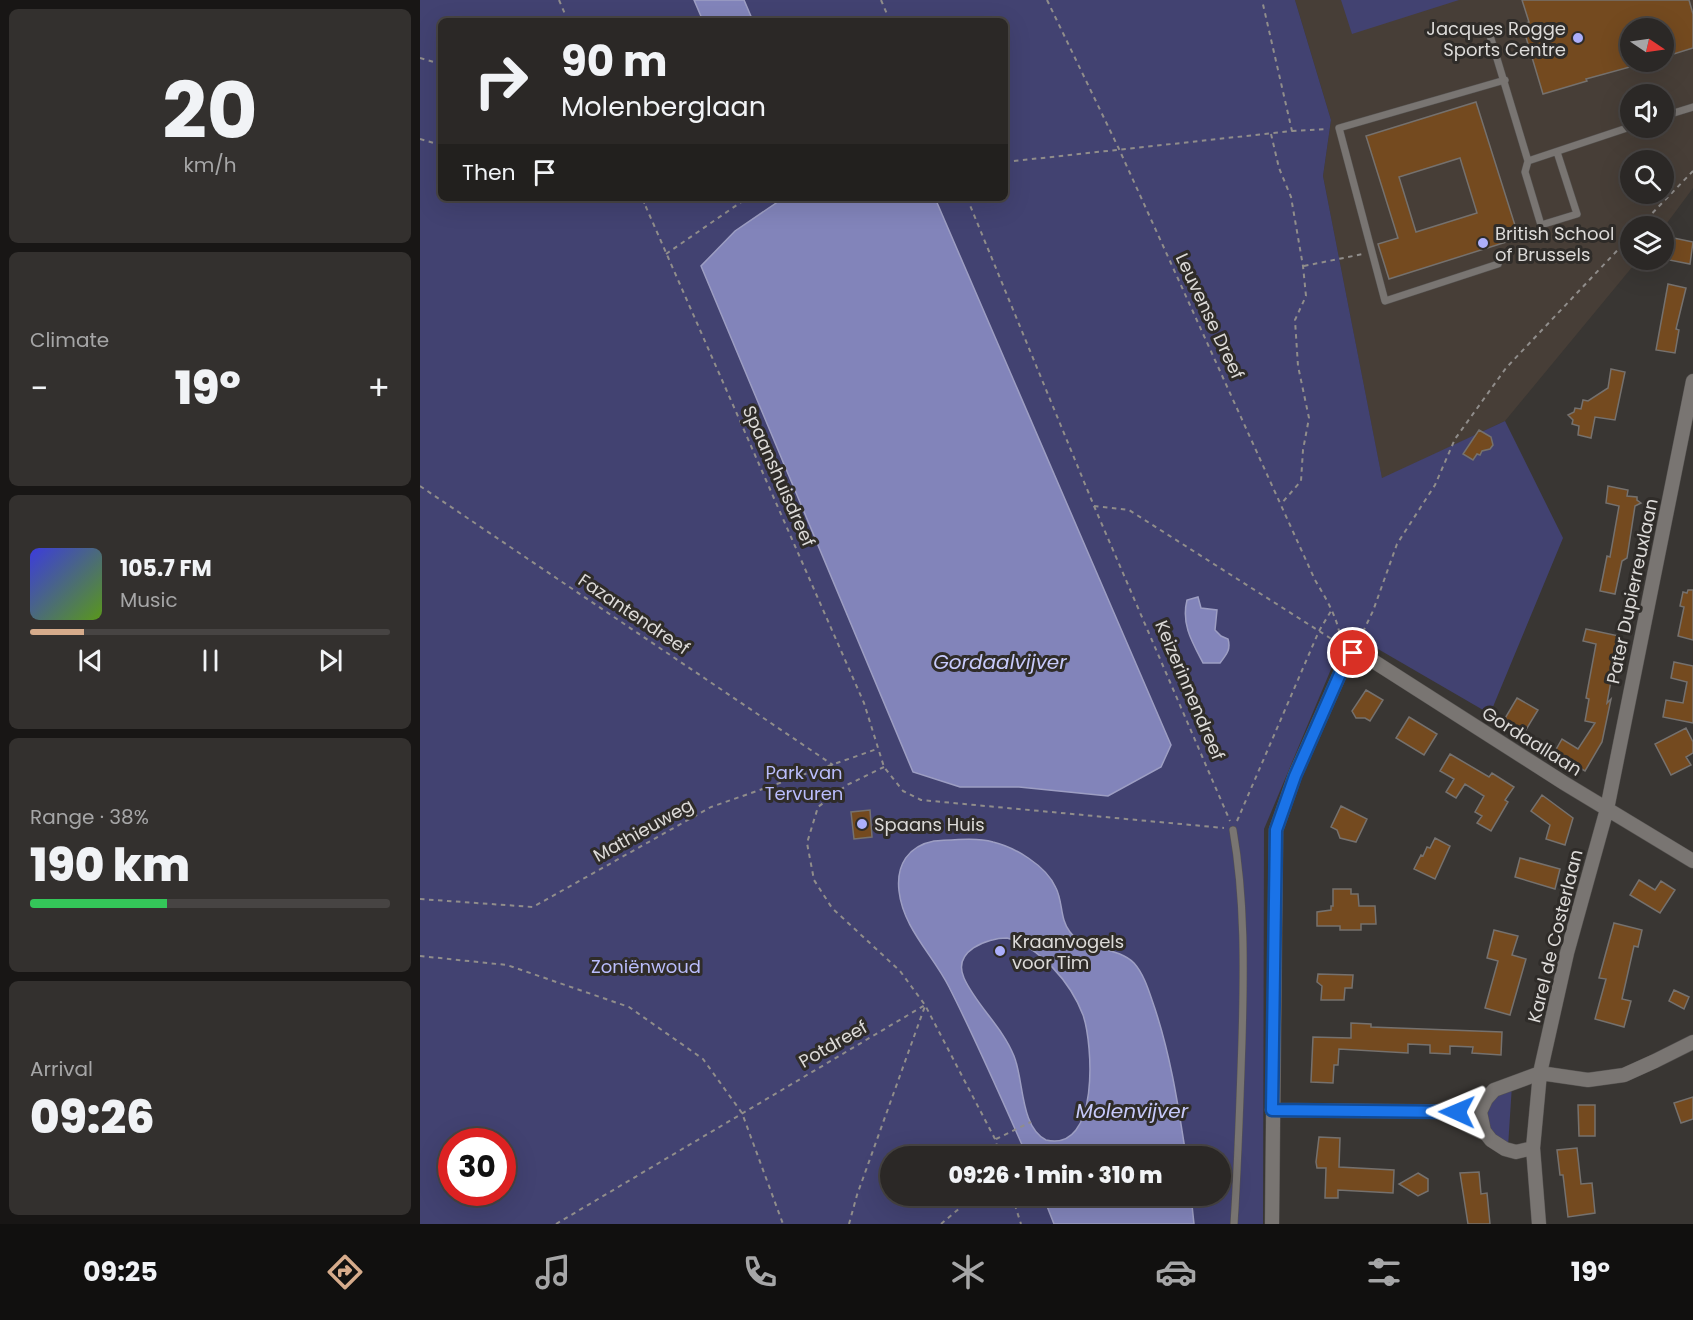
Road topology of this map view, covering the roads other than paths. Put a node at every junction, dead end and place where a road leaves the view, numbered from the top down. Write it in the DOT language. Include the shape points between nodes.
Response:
graph roads {
  1 [pos="1488,29"];
  2 [pos="1505,80"];
  3 [pos="1693,107"];
  4 [pos="1674,113"];
  5 [pos="1620,131"];
  6 [pos="1557,152"];
  7 [pos="1528,161"];
  8 [pos="1498,264"];
  9 [pos="1693,381"];
  10 [pos="1607,809"];
  11 [pos="1233,830"];
  12 [pos="1693,861"];
  13 [pos="1693,1042"];
  14 [pos="1540,1072"];
  15 [pos="1272,1110"];
  16 [pos="1480,1113"];
  17 [pos="1533,1148"];
  18 [pos="1234,1224"];
  19 [pos="1272,1224"];
  20 [pos="1539,1224"];
  1 -- 2 [label="lane"];
  2 -- 7 [label="lane"];
  2 -- 8 [label="lane" via="1339,128 1385,301"];
  3 -- 4 [label="lane"];
  5 -- 6 [label="lane"];
  6 -- 7 [label="lane"];
  6 -- 7 [label="lane" via="1577,214 1541,225 1525,172"];
  9 -- 10 [label="street, Pater Dupierreuxlaan"];
  10 -- 12 [label="street, Gordaallaan"];
  10 -- 14 [label="street, Karel de Costerlaan" via="1567,953"];
  10 -- 15 [label="street, Gordaallaan" via="1359,652 1347,658 1295,776 1276,830"];
  11 -- 18 [label="lane" via="1239,864 1244,973"];
  13 -- 14 [label="street" via="1624,1075 1588,1080"];
  14 -- 16 [label="street" via="1494,1090"];
  14 -- 17 [label="street, Karel de Costerlaan"];
  15 -- 16 [label="street"];
  15 -- 19 [label="street"];
  16 -- 17 [label="street" via="1484,1131 1491,1140 1516,1152"];
  17 -- 20 [label="street, Karel de Costerlaan"];
}
